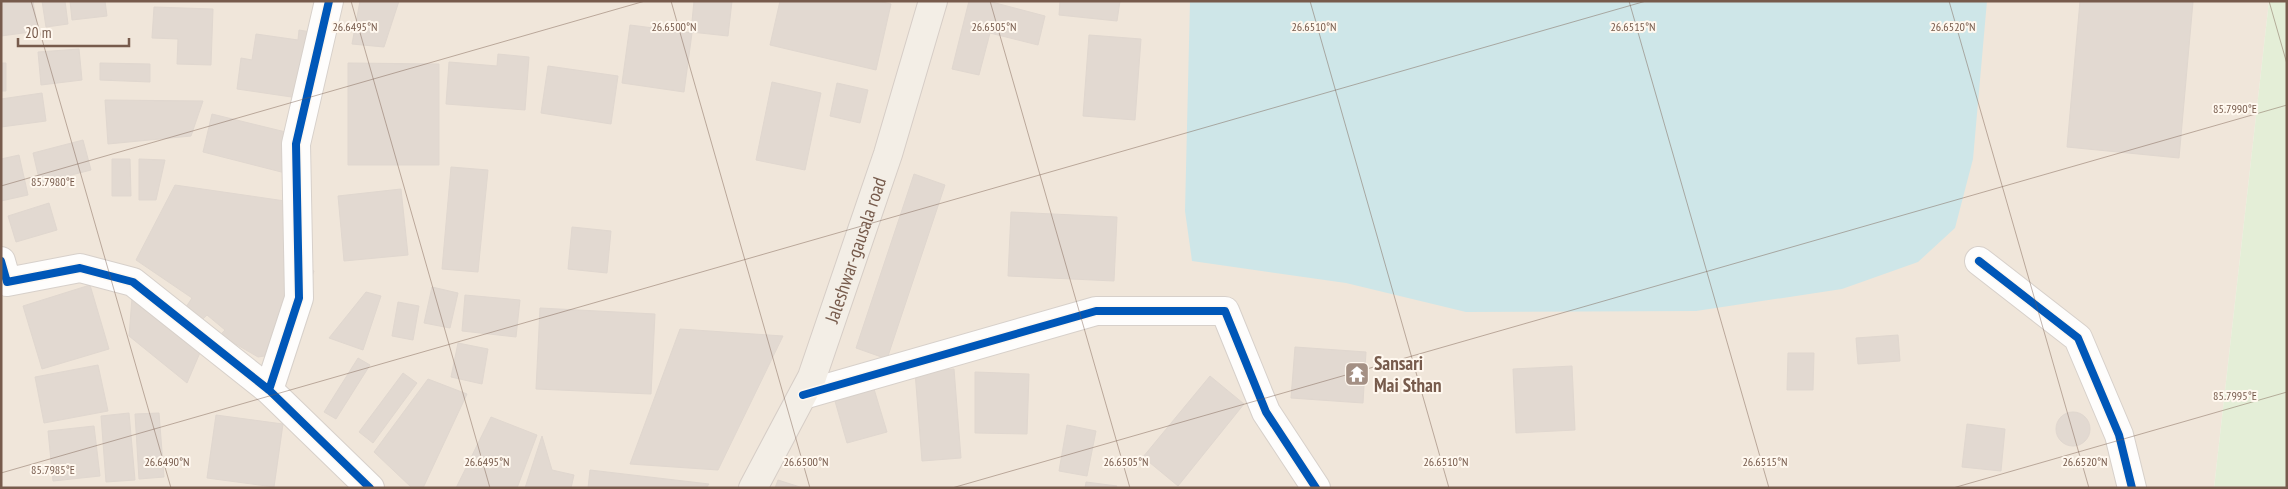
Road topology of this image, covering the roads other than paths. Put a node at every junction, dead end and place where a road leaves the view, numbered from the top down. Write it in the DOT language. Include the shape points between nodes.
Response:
graph roads {
  1 [pos="329,1"];
  2 [pos="933,1"];
  3 [pos="1979,261"];
  4 [pos="3,276"];
  5 [pos="269,390"];
  6 [pos="803,395"];
  7 [pos="370,488"];
  8 [pos="754,488"];
  9 [pos="1316,488"];
  10 [pos="2132,488"];
  1 -- 5 [label="street" via="296,144 299,298"];
  2 -- 6 [label="main road, Jaleshwar-gausala road" via="888,154 812,377"];
  3 -- 10 [label="street" via="2078,338 2119,434"];
  4 -- 5 [label="street" via="80,268 133,282"];
  5 -- 7 [label="street"];
  6 -- 8 [label="main road, Jaleshwar-gausala road"];
  6 -- 9 [label="street" via="1096,311 1225,311 1266,412"];
}
